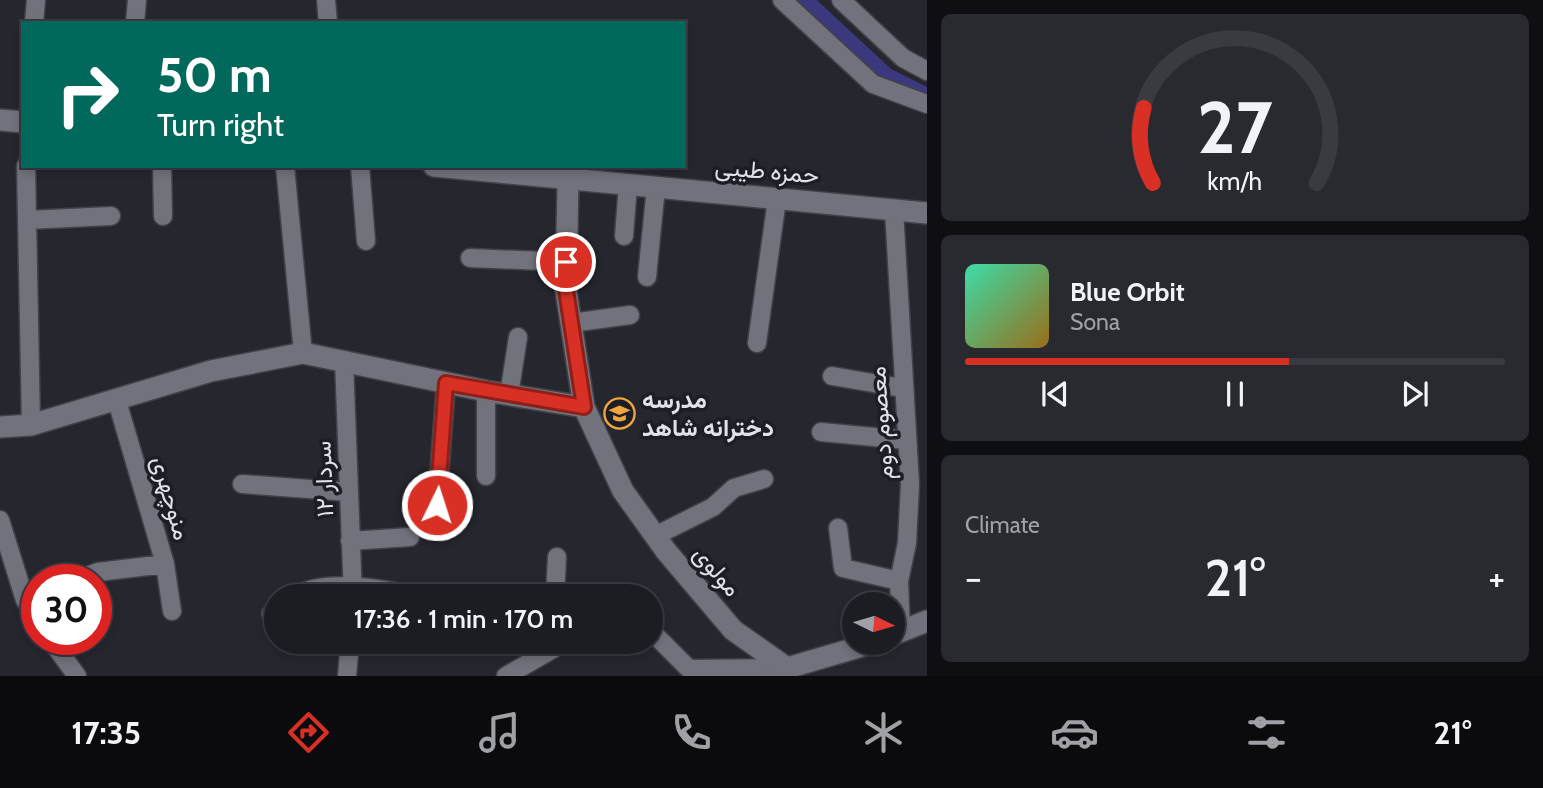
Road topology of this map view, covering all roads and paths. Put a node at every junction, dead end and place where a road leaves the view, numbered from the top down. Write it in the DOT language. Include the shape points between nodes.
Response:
graph roads {
  1 [pos="36,0"];
  2 [pos="137,0"];
  3 [pos="326,0"];
  4 [pos="782,0"];
  5 [pos="841,0"];
  6 [pos="34,21"];
  7 [pos="135,21"];
  8 [pos="328,21"];
  9 [pos="927,71"];
  10 [pos="927,104"];
  11 [pos="0,120"];
  12 [pos="21,122"];
  13 [pos="26,168"];
  14 [pos="162,168"];
  15 [pos="285,168"];
  16 [pos="360,168"];
  17 [pos="455,168"];
  18 [pos="568,179"];
  19 [pos="628,185"];
  20 [pos="656,187"];
  21 [pos="777,199"];
  22 [pos="894,210"];
  23 [pos="927,213"];
  24 [pos="111,216"];
  25 [pos="163,216"];
  26 [pos="27,220"];
  27 [pos="624,236"];
  28 [pos="366,241"];
  29 [pos="470,258"];
  30 [pos="566,262"];
  31 [pos="647,277"];
  32 [pos="630,315"];
  33 [pos="571,323"];
  34 [pos="518,337"];
  35 [pos="757,343"];
  36 [pos="303,353"];
  37 [pos="344,360"];
  38 [pos="832,376"];
  39 [pos="446,383"];
  40 [pos="902,388"];
  41 [pos="486,391"];
  42 [pos="509,395"];
  43 [pos="117,401"];
  44 [pos="584,407"];
  45 [pos="31,425"];
  46 [pos="0,427"];
  47 [pos="821,432"];
  48 [pos="906,440"];
  49 [pos="486,476"];
  50 [pos="764,479"];
  51 [pos="242,484"];
  52 [pos="349,492"];
  53 [pos="437,505"];
  54 [pos="0,520"];
  55 [pos="838,528"];
  56 [pos="655,536"];
  57 [pos="410,537"];
  58 [pos="351,541"];
  59 [pos="557,557"];
  60 [pos="164,564"];
  61 [pos="112,570"];
  62 [pos="21,573"];
  63 [pos="899,581"];
  64 [pos="352,584"];
  65 [pos="556,584"];
  66 [pos="899,592"];
  67 [pos="172,611"];
  68 [pos="927,621"];
  69 [pos="905,631"];
  70 [pos="663,643"];
  71 [pos="349,654"];
  72 [pos="544,654"];
  73 [pos="842,654"];
  74 [pos="62,655"];
  75 [pos="799,670"];
  76 [pos="510,675"];
  77 [pos="77,676"];
  78 [pos="347,676"];
  1 -- 6 [label="street"];
  2 -- 7 [label="street"];
  3 -- 8 [label="street"];
  4 -- 10 [label="street" via="873,83"];
  5 -- 9 [label="street" via="903,58"];
  11 -- 12 [label="street"];
  13 -- 26 [label="street"];
  14 -- 25 [label="street"];
  15 -- 36 [label="street"];
  16 -- 28 [label="street"];
  17 -- 18 [label="street, حمزه طیبی"];
  18 -- 19 [label="street, حمزه طیبی"];
  18 -- 30 [label="street, مولوی"];
  19 -- 20 [label="street, حمزه طیبی"];
  19 -- 27 [label="street"];
  20 -- 21 [label="street, حمزه طیبی"];
  20 -- 31 [label="street"];
  21 -- 22 [label="street, حمزه طیبی"];
  21 -- 35 [label="street"];
  22 -- 23 [label="street, حمزه طیبی"];
  22 -- 40 [label="street, معصوم دوم"];
  24 -- 26 [label="street"];
  26 -- 45 [label="street"];
  29 -- 30 [label="street"];
  30 -- 33 [label="street, مولوی"];
  32 -- 33 [label="street"];
  33 -- 44 [label="street, مولوی"];
  34 -- 42 [label="street"];
  36 -- 37 [label="street"];
  36 -- 43 [label="street" via="211,371"];
  37 -- 39 [label="street"];
  37 -- 52 [label="street, سردار ۱۲"];
  38 -- 40 [label="street"];
  39 -- 41 [label="street"];
  39 -- 53 [label="street"];
  40 -- 48 [label="street, معصوم دوم"];
  41 -- 42 [label="street"];
  41 -- 49 [label="street"];
  42 -- 44 [label="street"];
  43 -- 45 [label="street"];
  43 -- 60 [label="street, منوچهری"];
  44 -- 56 [label="street, مولوی" via="623,492"];
  45 -- 46 [label="street"];
  47 -- 48 [label="street"];
  48 -- 63 [label="street, معصوم دوم" via="910,484 907,543"];
  50 -- 56 [label="street" via="734,488 713,507"];
  51 -- 52 [label="street"];
  52 -- 58 [label="street, سردار ۱۲"];
  54 -- 62 [label="street"];
  55 -- 63 [label="street" via="843,568"];
  56 -- 75 [label="street, مولوی" via="733,630"];
  57 -- 58 [label="street"];
  58 -- 64 [label="street, سردار ۱۲"];
  59 -- 65 [label="street"];
  60 -- 61 [label="street"];
  60 -- 67 [label="street, منوچهری"];
  63 -- 66 [label="street, معصوم دوم"];
  68 -- 69 [label="street"];
  70 -- 75 [label="street" via="689,669"];
  71 -- 78 [label="street"];
  72 -- 76 [label="street"];
  73 -- 75 [label="street"];
  74 -- 77 [label="street"];
}
